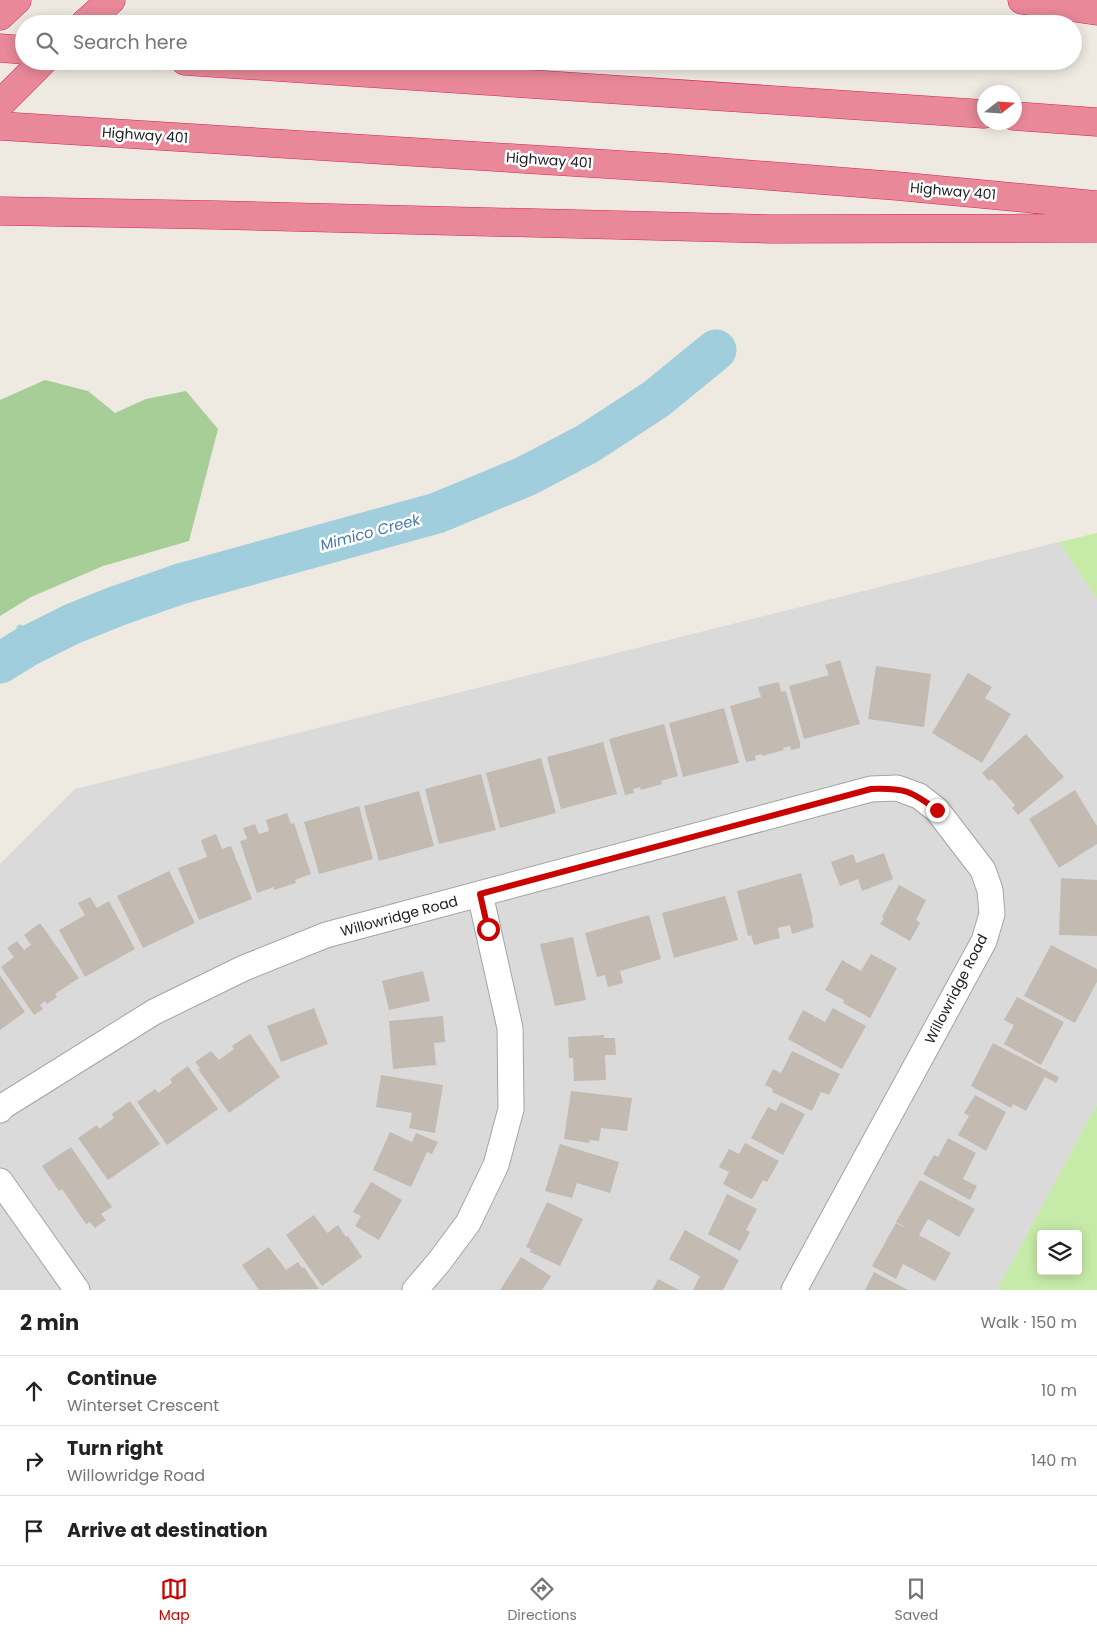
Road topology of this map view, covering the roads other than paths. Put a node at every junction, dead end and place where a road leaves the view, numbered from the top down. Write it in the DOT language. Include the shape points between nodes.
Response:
graph roads {
  1 [pos="17,0"];
  2 [pos="111,0"];
  3 [pos="1022,0"];
  4 [pos="1097,11"];
  5 [pos="94,15"];
  6 [pos="0,16"];
  7 [pos="0,48"];
  8 [pos="15,49"];
  9 [pos="34,70"];
  10 [pos="321,70"];
  11 [pos="0,104"];
  12 [pos="977,114"];
  13 [pos="1022,117"];
  14 [pos="1097,122"];
  15 [pos="0,126"];
  16 [pos="1097,205"];
  17 [pos="0,212"];
  18 [pos="1097,228"];
  19 [pos="480,894"];
  20 [pos="0,1110"];
  21 [pos="0,1181"];
  22 [pos="77,1290"];
  23 [pos="415,1290"];
  24 [pos="794,1290"];
  1 -- 6 [label="highway"];
  2 -- 5 [label="highway"];
  3 -- 4 [label="highway"];
  7 -- 8 [label="highway"];
  9 -- 11 [label="highway"];
  10 -- 12 [label="highway"];
  13 -- 14 [label="highway"];
  15 -- 16 [label="highway, Highway 401" via="669,168"];
  17 -- 18 [label="highway" via="771,229"];
  19 -- 20 [label="street, Willowridge Road" via="326,935 244,968 154,1012"];
  19 -- 23 [label="street" via="510,1028 511,1109 496,1165 468,1223"];
  19 -- 24 [label="street, Willowridge Road" via="871,789 897,788 919,796 937,810 983,870 990,890 992,914 984,941"];
  21 -- 22 [label="street"];
}
